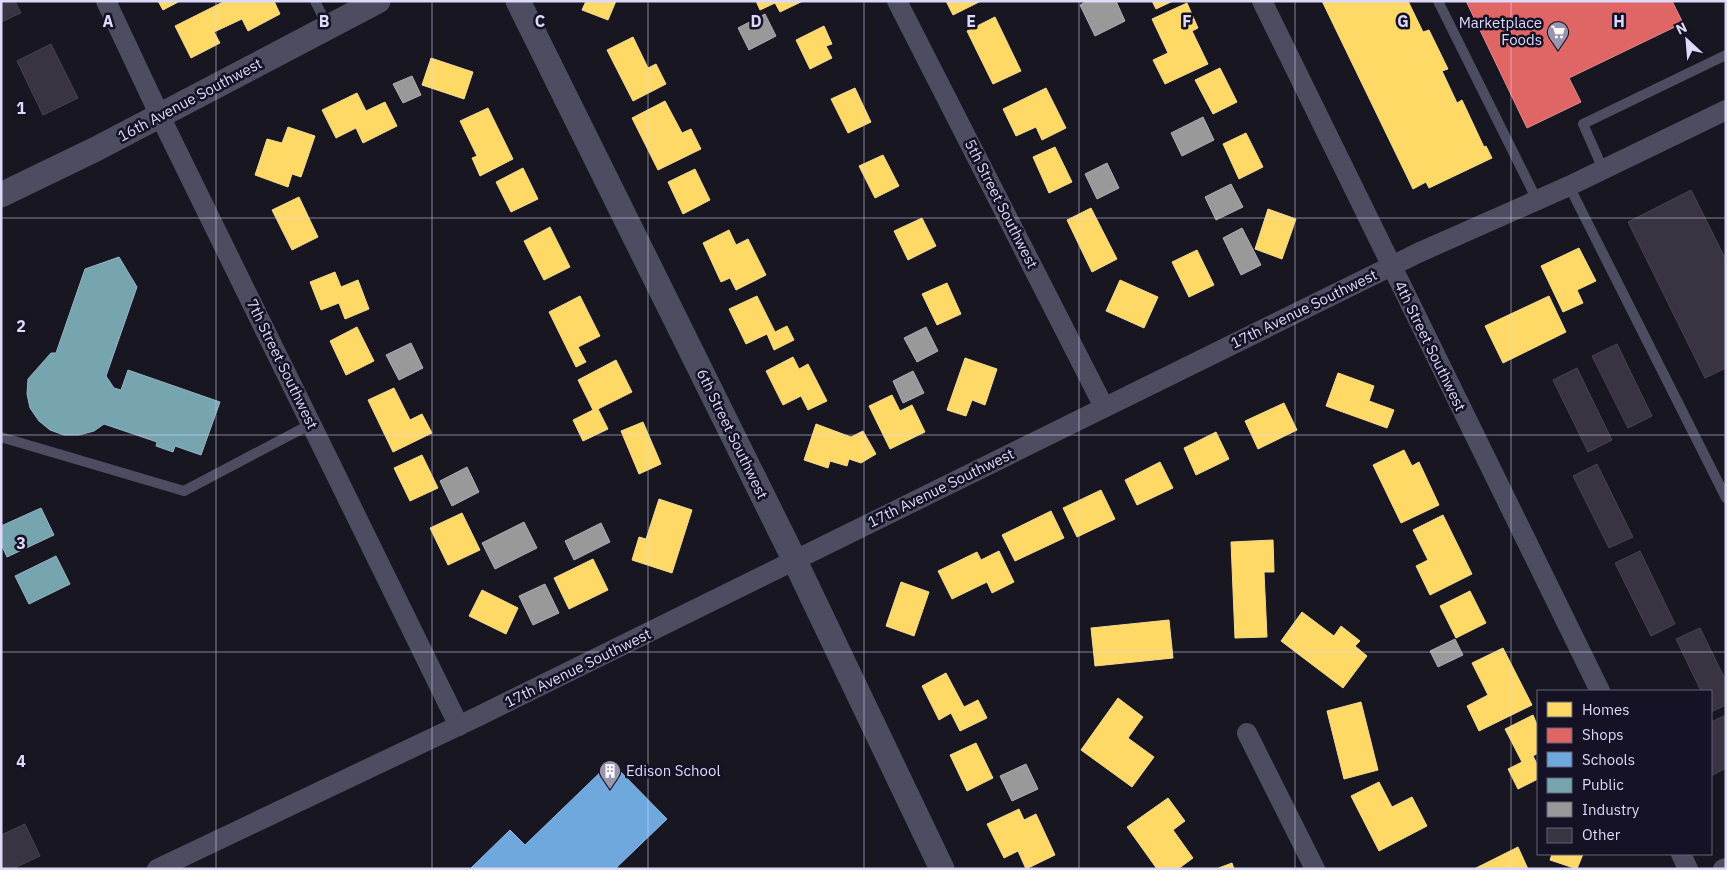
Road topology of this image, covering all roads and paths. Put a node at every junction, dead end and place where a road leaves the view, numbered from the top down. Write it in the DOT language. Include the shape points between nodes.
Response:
graph roads {
  1 [pos="106,1"];
  2 [pos="315,1"];
  3 [pos="378,1"];
  4 [pos="518,1"];
  5 [pos="897,1"];
  6 [pos="1262,1"];
  7 [pos="1438,1"];
  8 [pos="328,28"];
  9 [pos="1726,55"];
  10 [pos="1726,110"];
  11 [pos="160,116"];
  12 [pos="1604,169"];
  13 [pos="1569,186"];
  14 [pos="1,195"];
  15 [pos="1537,200"];
  16 [pos="1391,266"];
  17 [pos="1104,407"];
  18 [pos="311,424"];
  19 [pos="1,437"];
  20 [pos="1726,498"];
  21 [pos="795,561"];
  22 [pos="1600,690"];
  23 [pos="459,726"];
  24 [pos="1247,733"];
  25 [pos="1681,855"];
  26 [pos="157,869"];
  27 [pos="942,869"];
  28 [pos="1315,869"];
  29 [pos="1688,869"];
  1 -- 11 [label="street, 7th Street Southwest"];
  2 -- 8 [label="lane"];
  3 -- 8 [label="street, 16th Avenue Southwest"];
  4 -- 21 [label="street, 6th Street Southwest"];
  5 -- 17 [label="street, 5th Street Southwest"];
  6 -- 16 [label="street, 4th Street Southwest"];
  7 -- 15 [label="lane"];
  8 -- 11 [label="street, 16th Avenue Southwest"];
  9 -- 12 [label="lane" via="1583,124"];
  10 -- 12 [label="street, 17th Avenue Southwest"];
  11 -- 14 [label="street, 16th Avenue Southwest"];
  11 -- 18 [label="street, 7th Street Southwest"];
  12 -- 13 [label="street, 17th Avenue Southwest"];
  13 -- 15 [label="street, 17th Avenue Southwest"];
  13 -- 20 [label="lane"];
  15 -- 16 [label="street, 17th Avenue Southwest"];
  16 -- 17 [label="street, 17th Avenue Southwest"];
  16 -- 22 [label="street, 4th Street Southwest"];
  17 -- 21 [label="street, 17th Avenue Southwest"];
  18 -- 19 [label="lane" via="184,491"];
  18 -- 23 [label="street, 7th Street Southwest"];
  21 -- 23 [label="street, 17th Avenue Southwest"];
  21 -- 27 [label="street, 6th Street Southwest"];
  23 -- 26 [label="street, 17th Avenue Southwest"];
  24 -- 28 [label="street"];
  25 -- 29 [label="street"];
}
